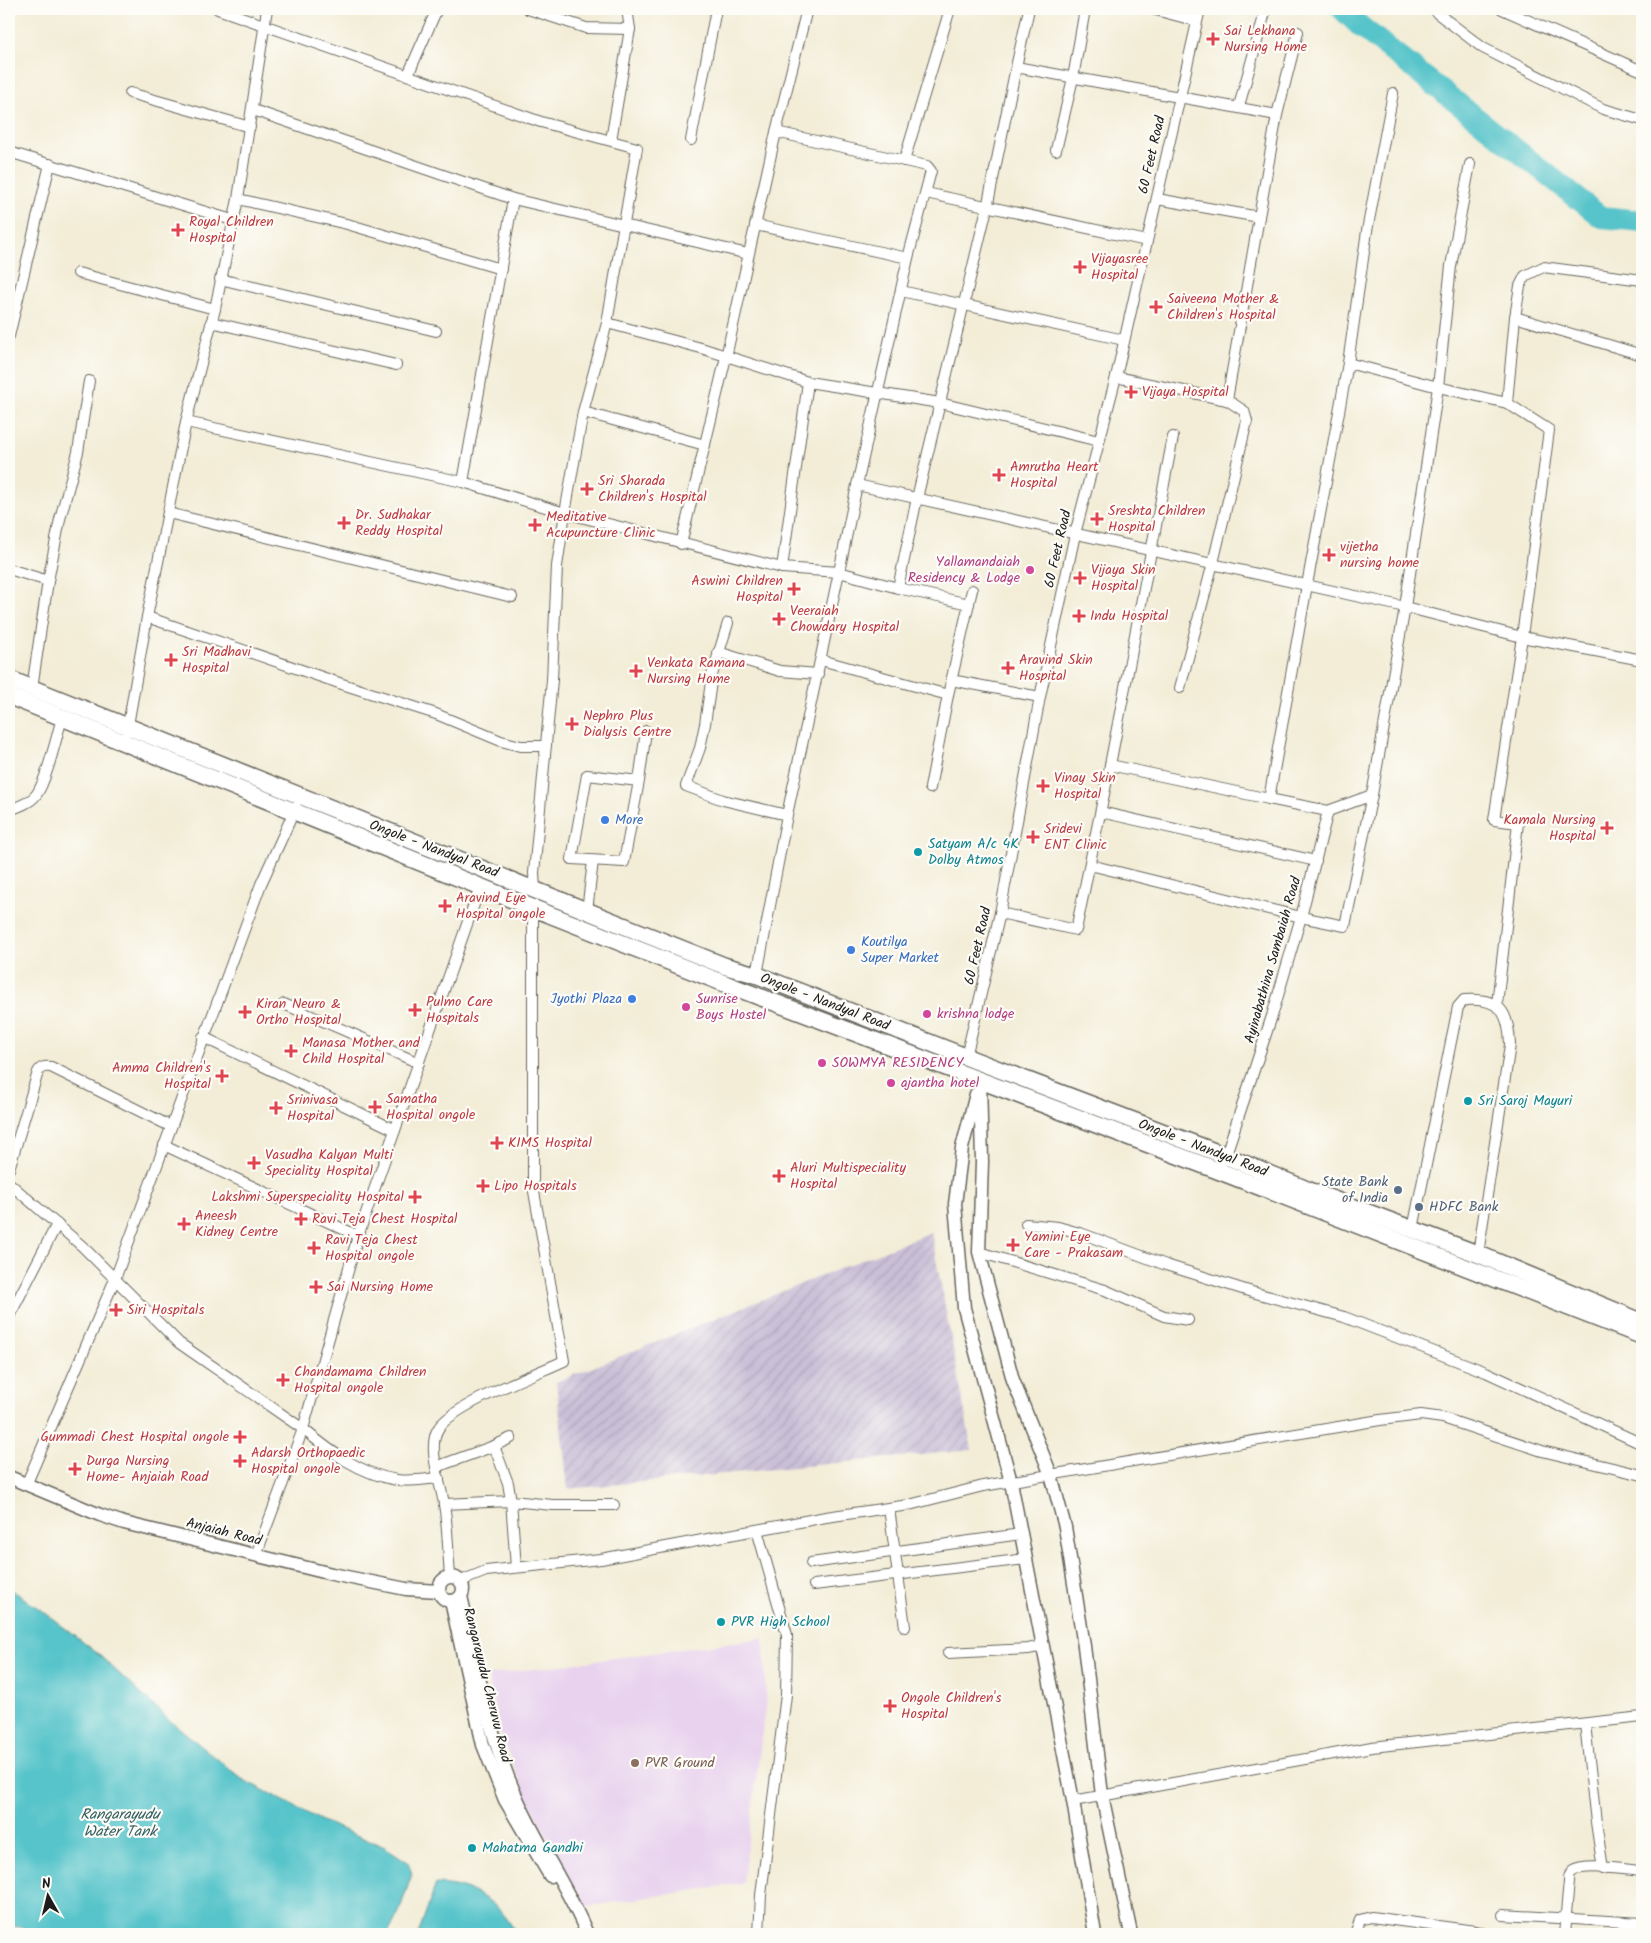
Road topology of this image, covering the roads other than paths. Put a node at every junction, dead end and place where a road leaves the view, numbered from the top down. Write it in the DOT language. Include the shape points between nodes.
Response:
graph roads {
  1 [pos="218,9"];
  2 [pos="267,9"];
  3 [pos="437,9"];
  4 [pos="528,9"];
  5 [pos="627,9"];
  6 [pos="716,9"];
  7 [pos="806,9"];
  8 [pos="950,9"];
  9 [pos="1030,9"];
  10 [pos="1085,9"];
  11 [pos="1152,9"];
  12 [pos="1200,9"];
  13 [pos="1266,9"];
  14 [pos="1502,9"];
  15 [pos="1437,13"];
  16 [pos="1197,20"];
  17 [pos="263,24"];
  18 [pos="630,29"];
  19 [pos="1298,32"];
  20 [pos="1016,67"];
  21 [pos="1642,71"];
  22 [pos="408,75"];
  23 [pos="1073,78"];
  24 [pos="130,93"];
  25 [pos="1393,93"];
  26 [pos="1180,97"];
  27 [pos="1239,106"];
  28 [pos="253,110"];
  29 [pos="1277,114"];
  30 [pos="1642,120"];
  31 [pos="250,127"];
  32 [pos="776,132"];
  33 [pos="611,140"];
  34 [pos="691,140"];
  35 [pos="1056,150"];
  36 [pos="9,152"];
  37 [pos="904,161"];
  38 [pos="50,164"];
  39 [pos="1470,164"];
  40 [pos="926,193"];
  41 [pos="238,199"];
  42 [pos="513,199"];
  43 [pos="1157,199"];
  44 [pos="987,208"];
  45 [pos="1259,217"];
  46 [pos="232,220"];
  47 [pos="755,225"];
  48 [pos="624,226"];
  49 [pos="1147,241"];
  50 [pos="748,254"];
  51 [pos="908,258"];
  52 [pos="501,269"];
  53 [pos="78,273"];
  54 [pos="220,279"];
  55 [pos="1642,280"];
  56 [pos="902,291"];
  57 [pos="964,305"];
  58 [pos="215,309"];
  59 [pos="1515,317"];
  60 [pos="211,322"];
  61 [pos="607,323"];
  62 [pos="436,331"];
  63 [pos="9,336"];
  64 [pos="1124,340"];
  65 [pos="1642,355"];
  66 [pos="726,356"];
  67 [pos="1348,363"];
  68 [pos="396,365"];
  69 [pos="1116,377"];
  70 [pos="90,381"];
  71 [pos="808,382"];
  72 [pos="1438,387"];
  73 [pos="878,393"];
  74 [pos="1227,400"];
  75 [pos="940,403"];
  76 [pos="1507,403"];
  77 [pos="583,412"];
  78 [pos="186,422"];
  79 [pos="1174,437"];
  80 [pos="1099,440"];
  81 [pos="705,445"];
  82 [pos="463,482"];
  83 [pos="858,485"];
  84 [pos="917,498"];
  85 [pos="168,513"];
  86 [pos="564,513"];
  87 [pos="1075,534"];
  88 [pos="681,544"];
  89 [pos="1152,550"];
  90 [pos="1213,564"];
  91 [pos="782,568"];
  92 [pos="9,569"];
  93 [pos="839,572"];
  94 [pos="48,582"];
  95 [pos="1307,585"];
  96 [pos="898,588"];
  97 [pos="972,590"];
  98 [pos="512,597"];
  99 [pos="969,604"];
  100 [pos="1405,607"];
  101 [pos="147,617"];
  102 [pos="728,623"];
  103 [pos="1522,637"];
  104 [pos="718,652"];
  105 [pos="821,660"];
  106 [pos="1642,660"];
  107 [pos="818,674"];
  108 [pos="9,679"];
  109 [pos="951,680"];
  110 [pos="32,688"];
  111 [pos="1180,688"];
  112 [pos="948,695"];
  113 [pos="9,696"];
  114 [pos="1040,697"];
  115 [pos="62,718"];
  116 [pos="646,731"];
  117 [pos="126,735"];
  118 [pos="546,746"];
  119 [pos="1110,765"];
  120 [pos="639,781"];
  121 [pos="930,788"];
  122 [pos="1372,795"];
  123 [pos="301,797"];
  124 [pos="1269,799"];
  125 [pos="9,810"];
  126 [pos="1328,811"];
  127 [pos="1101,812"];
  128 [pos="294,813"];
  129 [pos="787,815"];
  130 [pos="593,861"];
  131 [pos="1316,861"];
  132 [pos="1090,865"];
  133 [pos="480,887"];
  134 [pos="535,890"];
  135 [pos="532,908"];
  136 [pos="587,911"];
  137 [pos="1000,913"];
  138 [pos="1301,917"];
  139 [pos="632,929"];
  140 [pos="626,945"];
  141 [pos="757,975"];
  142 [pos="284,1004"];
  143 [pos="1497,1004"];
  144 [pos="203,1037"];
  145 [pos="419,1063"];
  146 [pos="963,1064"];
  147 [pos="983,1072"];
  148 [pos="170,1126"];
  149 [pos="395,1130"];
  150 [pos="164,1145"];
  151 [pos="1226,1156"];
  152 [pos="9,1169"];
  153 [pos="1219,1171"];
  154 [pos="9,1182"];
  155 [pos="57,1224"];
  156 [pos="1026,1224"];
  157 [pos="1413,1229"];
  158 [pos="358,1236"];
  159 [pos="979,1252"];
  160 [pos="1478,1254"];
  161 [pos="115,1279"];
  162 [pos="13,1297"];
  163 [pos="9,1317"];
  164 [pos="1188,1320"];
  165 [pos="1642,1322"];
  166 [pos="1642,1336"];
  167 [pos="303,1429"];
  168 [pos="512,1438"];
  169 [pos="1642,1444"];
  170 [pos="494,1446"];
  171 [pos="436,1466"];
  172 [pos="1051,1475"];
  173 [pos="1642,1475"];
  174 [pos="9,1477"];
  175 [pos="439,1478"];
  176 [pos="1011,1482"];
  177 [pos="26,1485"];
  178 [pos="511,1501"];
  179 [pos="444,1504"];
  180 [pos="614,1505"];
  181 [pos="889,1508"];
  182 [pos="757,1530"];
  183 [pos="1021,1534"];
  184 [pos="896,1550"];
  185 [pos="256,1555"];
  186 [pos="1026,1559"];
  187 [pos="811,1562"];
  188 [pos="516,1567"];
  189 [pos="899,1574"];
  190 [pos="456,1579"];
  191 [pos="814,1585"];
  192 [pos="438,1591"];
  193 [pos="456,1599"];
  194 [pos="905,1627"];
  195 [pos="1043,1646"];
  196 [pos="948,1653"];
  197 [pos="1642,1717"];
  198 [pos="1585,1724"];
  199 [pos="1102,1795"];
  200 [pos="1073,1801"];
  201 [pos="1603,1869"];
  202 [pos="1642,1872"];
  203 [pos="1502,1915"];
  204 [pos="1565,1918"];
  205 [pos="1642,1923"];
  206 [pos="578,1934"];
  207 [pos="587,1934"];
  208 [pos="759,1934"];
  209 [pos="1095,1934"];
  210 [pos="1131,1934"];
  211 [pos="1355,1934"];
  212 [pos="1484,1934"];
  213 [pos="1564,1934"];
  1 -- 17 [label="street"];
  2 -- 17 [label="street"];
  3 -- 22 [label="street"];
  4 -- 18 [label="street" via="586,28"];
  5 -- 18 [label="street"];
  6 -- 34 [label="street"];
  7 -- 32 [label="street"];
  8 -- 37 [label="street"];
  9 -- 20 [label="street"];
  10 -- 23 [label="street"];
  11 -- 16 [label="street"];
  12 -- 16 [label="street, 60 Feet Road"];
  13 -- 27 [label="street"];
  14 -- 21 [label="street"];
  15 -- 30 [label="street" via="1483,48 1603,109"];
  16 -- 26 [label="street, 60 Feet Road"];
  17 -- 22 [label="street"];
  17 -- 28 [label="street"];
  18 -- 33 [label="street"];
  19 -- 29 [label="street"];
  20 -- 23 [label="street"];
  20 -- 44 [label="street"];
  22 -- 33 [label="street" via="541,122"];
  23 -- 26 [label="street"];
  23 -- 35 [label="street"];
  24 -- 31 [label="street"];
  25 -- 67 [label="street" via="1367,231"];
  26 -- 27 [label="street"];
  26 -- 43 [label="street, 60 Feet Road"];
  27 -- 29 [label="street"];
  28 -- 31 [label="street"];
  28 -- 42 [label="street"];
  29 -- 45 [label="street"];
  31 -- 41 [label="street"];
  32 -- 37 [label="street"];
  32 -- 47 [label="street"];
  33 -- 48 [label="street" via="637,148"];
  36 -- 38 [label="street"];
  37 -- 40 [label="street" via="927,166 931,171"];
  38 -- 46 [label="street"];
  38 -- 63 [label="street"];
  39 -- 72 [label="street" via="1451,266"];
  40 -- 44 [label="street"];
  40 -- 51 [label="street"];
  41 -- 46 [label="street"];
  41 -- 52 [label="street" via="347,224"];
  42 -- 48 [label="street"];
  42 -- 52 [label="street"];
  43 -- 45 [label="street"];
  43 -- 49 [label="street, 60 Feet Road"];
  44 -- 49 [label="street"];
  44 -- 57 [label="street"];
  45 -- 74 [label="street"];
  46 -- 54 [label="street"];
  47 -- 50 [label="street"];
  47 -- 51 [label="street"];
  48 -- 50 [label="street"];
  48 -- 61 [label="street"];
  49 -- 64 [label="street, 60 Feet Road"];
  50 -- 66 [label="street"];
  51 -- 56 [label="street"];
  52 -- 82 [label="street"];
  53 -- 58 [label="street"];
  54 -- 58 [label="street"];
  54 -- 62 [label="street"];
  55 -- 59 [label="street" via="1542,267 1525,276"];
  56 -- 57 [label="street"];
  56 -- 73 [label="street"];
  57 -- 64 [label="street"];
  57 -- 75 [label="street"];
  58 -- 60 [label="street"];
  59 -- 65 [label="street"];
  59 -- 76 [label="street"];
  60 -- 68 [label="street"];
  60 -- 78 [label="street"];
  61 -- 66 [label="street"];
  61 -- 77 [label="street"];
  64 -- 69 [label="street, 60 Feet Road"];
  66 -- 71 [label="street"];
  66 -- 81 [label="street"];
  67 -- 72 [label="street"];
  67 -- 95 [label="street"];
  69 -- 74 [label="street"];
  69 -- 80 [label="street, 60 Feet Road"];
  70 -- 94 [label="street" via="78,452"];
  71 -- 73 [label="street"];
  71 -- 91 [label="street"];
  72 -- 76 [label="street"];
  72 -- 100 [label="street"];
  73 -- 75 [label="street"];
  73 -- 83 [label="street"];
  74 -- 90 [label="street" via="1244,411 1247,421"];
  75 -- 80 [label="street"];
  75 -- 84 [label="street"];
  76 -- 103 [label="street" via="1549,430"];
  77 -- 81 [label="street"];
  77 -- 86 [label="street"];
  78 -- 82 [label="street"];
  78 -- 85 [label="street"];
  79 -- 89 [label="street"];
  80 -- 87 [label="street, 60 Feet Road"];
  81 -- 88 [label="street"];
  82 -- 86 [label="street"];
  83 -- 84 [label="street"];
  83 -- 93 [label="street"];
  84 -- 87 [label="street"];
  84 -- 96 [label="street"];
  85 -- 98 [label="street"];
  85 -- 101 [label="street"];
  86 -- 88 [label="street"];
  86 -- 118 [label="street" via="557,566"];
  87 -- 89 [label="street"];
  87 -- 114 [label="street, 60 Feet Road"];
  88 -- 91 [label="street"];
  89 -- 90 [label="street"];
  89 -- 119 [label="street"];
  90 -- 95 [label="street"];
  90 -- 111 [label="street"];
  91 -- 93 [label="street"];
  92 -- 94 [label="street"];
  93 -- 96 [label="street"];
  93 -- 105 [label="street"];
  94 -- 110 [label="street"];
  95 -- 100 [label="street"];
  95 -- 124 [label="street"];
  96 -- 99 [label="street"];
  97 -- 99 [label="street"];
  99 -- 109 [label="street"];
  100 -- 103 [label="street"];
  100 -- 122 [label="street"];
  101 -- 117 [label="street"];
  101 -- 118 [label="street" via="436,714 501,741 521,746"];
  102 -- 104 [label="street"];
  103 -- 106 [label="street"];
  103 -- 143 [label="street" via="1494,820 1518,823"];
  104 -- 107 [label="street" via="780,671"];
  104 -- 129 [label="street" via="700,748 686,786 723,800"];
  105 -- 107 [label="street"];
  105 -- 112 [label="street"];
  107 -- 129 [label="street"];
  108 -- 110 [label="main road, Ongole - Nandyal Road"];
  109 -- 112 [label="street"];
  109 -- 114 [label="street"];
  110 -- 117 [label="main road, Ongole - Nandyal Road"];
  112 -- 121 [label="street"];
  113 -- 115 [label="main road, Ongole - Nandyal Road"];
  114 -- 137 [label="street, 60 Feet Road"];
  115 -- 117 [label="main road, Ongole - Nandyal Road"];
  115 -- 125 [label="street" via="36,795"];
  116 -- 120 [label="street"];
  117 -- 123 [label="main road, Ongole - Nandyal Road"];
  117 -- 128 [label="main road, Ongole - Nandyal Road"];
  118 -- 134 [label="street"];
  119 -- 124 [label="street"];
  119 -- 127 [label="street"];
  120 -- 130 [label="street" via="624,862"];
  120 -- 130 [label="street" via="587,775 572,859"];
  122 -- 126 [label="street"];
  122 -- 138 [label="street" via="1345,926"];
  123 -- 128 [label="street"];
  123 -- 134 [label="main road, Ongole - Nandyal Road"];
  124 -- 126 [label="street"];
  126 -- 131 [label="street, Ayinabathina Sambaiah Road"];
  127 -- 131 [label="street"];
  127 -- 132 [label="street"];
  128 -- 133 [label="main road, Ongole - Nandyal Road"];
  128 -- 144 [label="street" via="261,884"];
  129 -- 141 [label="street"];
  130 -- 136 [label="street"];
  131 -- 138 [label="street, Ayinabathina Sambaiah Road"];
  132 -- 137 [label="street" via="1076,930"];
  132 -- 138 [label="street"];
  133 -- 135 [label="main road, Ongole - Nandyal Road"];
  133 -- 145 [label="street"];
  134 -- 136 [label="main road, Ongole - Nandyal Road"];
  135 -- 140 [label="main road, Ongole - Nandyal Road"];
  135 -- 171 [label="street" via="533,1186 564,1361 471,1403 447,1418 437,1430 434,1441"];
  136 -- 139 [label="main road, Ongole - Nandyal Road"];
  137 -- 146 [label="street, 60 Feet Road"];
  138 -- 151 [label="street, Ayinabathina Sambaiah Road"];
  139 -- 140 [label="main road"];
  139 -- 141 [label="main road, Ongole - Nandyal Road" via="725,966"];
  140 -- 146 [label="main road, Ongole - Nandyal Road"];
  141 -- 146 [label="main road, Ongole - Nandyal Road"];
  142 -- 145 [label="street"];
  143 -- 157 [label="street" via="1464,1000 1458,1007"];
  143 -- 160 [label="street" via="1506,1016 1510,1045"];
  144 -- 148 [label="street"];
  144 -- 149 [label="street"];
  145 -- 149 [label="street"];
  146 -- 147 [label="main road, Ongole - Nandyal Road"];
  147 -- 151 [label="main road, Ongole - Nandyal Road"];
  147 -- 153 [label="main road, Ongole - Nandyal Road"];
  147 -- 159 [label="street"];
  147 -- 176 [label="street" via="962,1148 955,1204 958,1248 964,1308"];
  148 -- 150 [label="street"];
  148 -- 152 [label="street" via="45,1066 38,1072"];
  149 -- 158 [label="street"];
  150 -- 158 [label="street"];
  150 -- 161 [label="street"];
  151 -- 153 [label="street, Ayinabathina Sambaiah Road"];
  151 -- 157 [label="main road, Ongole - Nandyal Road"];
  153 -- 166 [label="main road, Ongole - Nandyal Road"];
  154 -- 155 [label="street"];
  155 -- 161 [label="street"];
  155 -- 162 [label="street"];
  156 -- 169 [label="street" via="1058,1227 1083,1234 1185,1271 1344,1317 1486,1372"];
  157 -- 160 [label="main road, Ongole - Nandyal Road"];
  158 -- 167 [label="street"];
  159 -- 164 [label="street" via="1105,1290 1164,1316"];
  159 -- 172 [label="street" via="1013,1380"];
  160 -- 165 [label="main road, Ongole - Nandyal Road"];
  161 -- 167 [label="street" via="179,1343"];
  161 -- 177 [label="street"];
  162 -- 163 [label="street"];
  167 -- 175 [label="street" via="342,1459 369,1473 398,1480"];
  167 -- 185 [label="street"];
  168 -- 170 [label="street"];
  170 -- 171 [label="street"];
  170 -- 178 [label="street"];
  171 -- 175 [label="street"];
  172 -- 173 [label="street" via="1421,1415 1443,1418 1542,1450"];
  172 -- 176 [label="street"];
  172 -- 199 [label="street" via="1065,1527 1084,1646"];
  174 -- 177 [label="street, Anjaiah Road"];
  175 -- 179 [label="street"];
  176 -- 181 [label="street"];
  176 -- 183 [label="street"];
  177 -- 185 [label="street, Anjaiah Road" via="124,1523"];
  178 -- 179 [label="street"];
  178 -- 180 [label="street"];
  178 -- 188 [label="street"];
  179 -- 190 [label="street"];
  181 -- 182 [label="street"];
  181 -- 184 [label="street"];
  182 -- 188 [label="street" via="601,1559"];
  182 -- 208 [label="street" via="786,1635 786,1695"];
  183 -- 184 [label="street"];
  183 -- 186 [label="street"];
  184 -- 187 [label="street"];
  184 -- 189 [label="street"];
  185 -- 192 [label="street, Anjaiah Road" via="406,1589"];
  186 -- 189 [label="street"];
  186 -- 195 [label="street"];
  188 -- 190 [label="street"];
  189 -- 191 [label="street"];
  189 -- 194 [label="street"];
  190 -- 192 [label="street" via="441,1581"];
  190 -- 193 [label="street" via="464,1589"];
  192 -- 193 [label="street" via="445,1600"];
  193 -- 206 [label="street, Rangarayudu Cheruvu Road" via="484,1745 497,1781"];
  193 -- 207 [label="street" via="498,1750 520,1806"];
  195 -- 196 [label="street"];
  195 -- 200 [label="street"];
  197 -- 198 [label="street"];
  198 -- 199 [label="street" via="1372,1747"];
  198 -- 201 [label="street"];
  199 -- 200 [label="street"];
  199 -- 210 [label="street"];
  200 -- 209 [label="street"];
  201 -- 202 [label="street"];
  201 -- 204 [label="street" via="1580,1868 1569,1878"];
  203 -- 204 [label="street"];
  204 -- 205 [label="street"];
  204 -- 213 [label="street"];
  211 -- 212 [label="street" via="1360,1920 1371,1917"];
}
